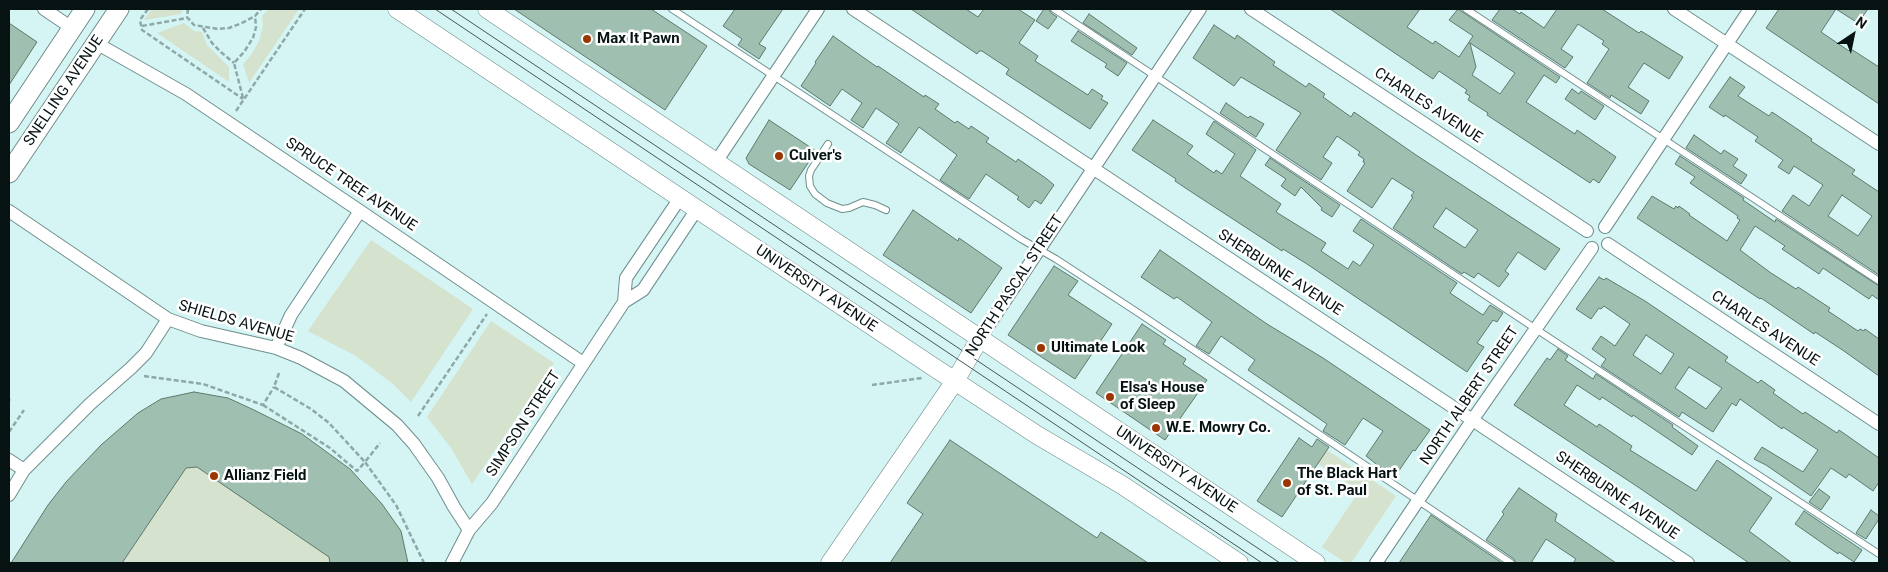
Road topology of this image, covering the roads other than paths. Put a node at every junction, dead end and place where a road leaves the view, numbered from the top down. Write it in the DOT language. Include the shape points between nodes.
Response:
graph roads {
  1 [pos="44,9"];
  2 [pos="85,9"];
  3 [pos="119,9"];
  4 [pos="397,9"];
  5 [pos="487,9"];
  6 [pos="672,9"];
  7 [pos="818,9"];
  8 [pos="853,9"];
  9 [pos="1054,9"];
  10 [pos="1200,9"];
  11 [pos="1251,9"];
  12 [pos="1466,9"];
  13 [pos="1674,9"];
  14 [pos="1750,9"];
  15 [pos="72,28"];
  16 [pos="1726,43"];
  17 [pos="96,44"];
  18 [pos="1154,75"];
  19 [pos="773,76"];
  20 [pos="9,123"];
  21 [pos="1662,139"];
  22 [pos="828,144"];
  23 [pos="1879,144"];
  24 [pos="716,162"];
  25 [pos="1092,168"];
  26 [pos="9,173"];
  27 [pos="680,198"];
  28 [pos="697,209"];
  29 [pos="886,210"];
  30 [pos="9,211"];
  31 [pos="360,211"];
  32 [pos="1605,227"];
  33 [pos="1587,231"];
  34 [pos="1608,244"];
  35 [pos="1592,248"];
  36 [pos="1039,249"];
  37 [pos="1879,281"];
  38 [pos="624,302"];
  39 [pos="168,319"];
  40 [pos="1536,328"];
  41 [pos="980,338"];
  42 [pos="276,348"];
  43 [pos="583,363"];
  44 [pos="955,381"];
  45 [pos="1472,419"];
  46 [pos="1879,424"];
  47 [pos="9,460"];
  48 [pos="24,470"];
  49 [pos="9,495"];
  50 [pos="1418,501"];
  51 [pos="469,530"];
  52 [pos="1879,554"];
  53 [pos="452,563"];
  54 [pos="830,563"];
  55 [pos="1239,563"];
  56 [pos="1316,563"];
  57 [pos="1376,563"];
  58 [pos="1511,563"];
  59 [pos="1688,563"];
  1 -- 15 [label="street"];
  2 -- 15 [label="main road, SNELLING AVENUE"];
  3 -- 17 [label="main road, SNELLING AVENUE"];
  4 -- 27 [label="main road, UNIVERSITY AVENUE"];
  5 -- 24 [label="main road, UNIVERSITY AVENUE"];
  6 -- 19 [label="lane"];
  7 -- 19 [label="street"];
  8 -- 25 [label="street, SHERBURNE AVENUE"];
  9 -- 18 [label="lane"];
  10 -- 18 [label="street, NORTH PASCAL STREET"];
  11 -- 33 [label="street, CHARLES AVENUE"];
  12 -- 21 [label="lane"];
  13 -- 16 [label="street"];
  14 -- 16 [label="street"];
  15 -- 20 [label="main road, SNELLING AVENUE"];
  16 -- 21 [label="street"];
  16 -- 23 [label="street"];
  17 -- 26 [label="main road, SNELLING AVENUE"];
  17 -- 31 [label="street, SPRUCE TREE AVENUE" via="186,94"];
  18 -- 25 [label="street, NORTH PASCAL STREET"];
  18 -- 40 [label="lane"];
  19 -- 24 [label="street"];
  19 -- 36 [label="lane"];
  21 -- 32 [label="street"];
  21 -- 37 [label="lane"];
  22 -- 29 [label="lane" via="809,176 815,194 842,209 863,202"];
  24 -- 41 [label="main road, UNIVERSITY AVENUE"];
  25 -- 36 [label="street, NORTH PASCAL STREET"];
  25 -- 45 [label="street, SHERBURNE AVENUE"];
  27 -- 28 [label="main road, UNIVERSITY AVENUE"];
  27 -- 38 [label="street, SIMPSON STREET" via="626,278"];
  28 -- 38 [label="street, SIMPSON STREET" via="643,290"];
  28 -- 44 [label="main road, UNIVERSITY AVENUE"];
  30 -- 39 [label="street, SHIELDS AVENUE"];
  31 -- 42 [label="street" via="291,315"];
  31 -- 43 [label="street, SPRUCE TREE AVENUE"];
  32 -- 33 [label="street" via="1594,225"];
  32 -- 34 [label="street" via="1610,234"];
  33 -- 35 [label="street" via="1586,240"];
  34 -- 35 [label="street" via="1601,249"];
  34 -- 46 [label="street, CHARLES AVENUE"];
  35 -- 40 [label="street, NORTH ALBERT STREET"];
  36 -- 41 [label="street, NORTH PASCAL STREET"];
  36 -- 50 [label="lane"];
  38 -- 43 [label="street, SIMPSON STREET"];
  39 -- 42 [label="street, SHIELDS AVENUE" via="201,331"];
  39 -- 48 [label="street" via="136,363"];
  40 -- 45 [label="street, NORTH ALBERT STREET"];
  40 -- 52 [label="lane"];
  41 -- 44 [label="main road, NORTH PASCAL STREET"];
  41 -- 56 [label="main road, UNIVERSITY AVENUE"];
  42 -- 51 [label="street, SHIELDS AVENUE" via="344,381 397,425 438,478"];
  43 -- 51 [label="street, SIMPSON STREET" via="492,503"];
  44 -- 54 [label="main road, NORTH PASCAL STREET"];
  44 -- 55 [label="main road, UNIVERSITY AVENUE" via="1122,485"];
  45 -- 50 [label="street, NORTH ALBERT STREET"];
  45 -- 59 [label="street, SHERBURNE AVENUE"];
  47 -- 48 [label="street"];
  48 -- 49 [label="street"];
  50 -- 57 [label="street, NORTH ALBERT STREET"];
  50 -- 58 [label="lane"];
  51 -- 53 [label="street, SIMPSON STREET"];
}
